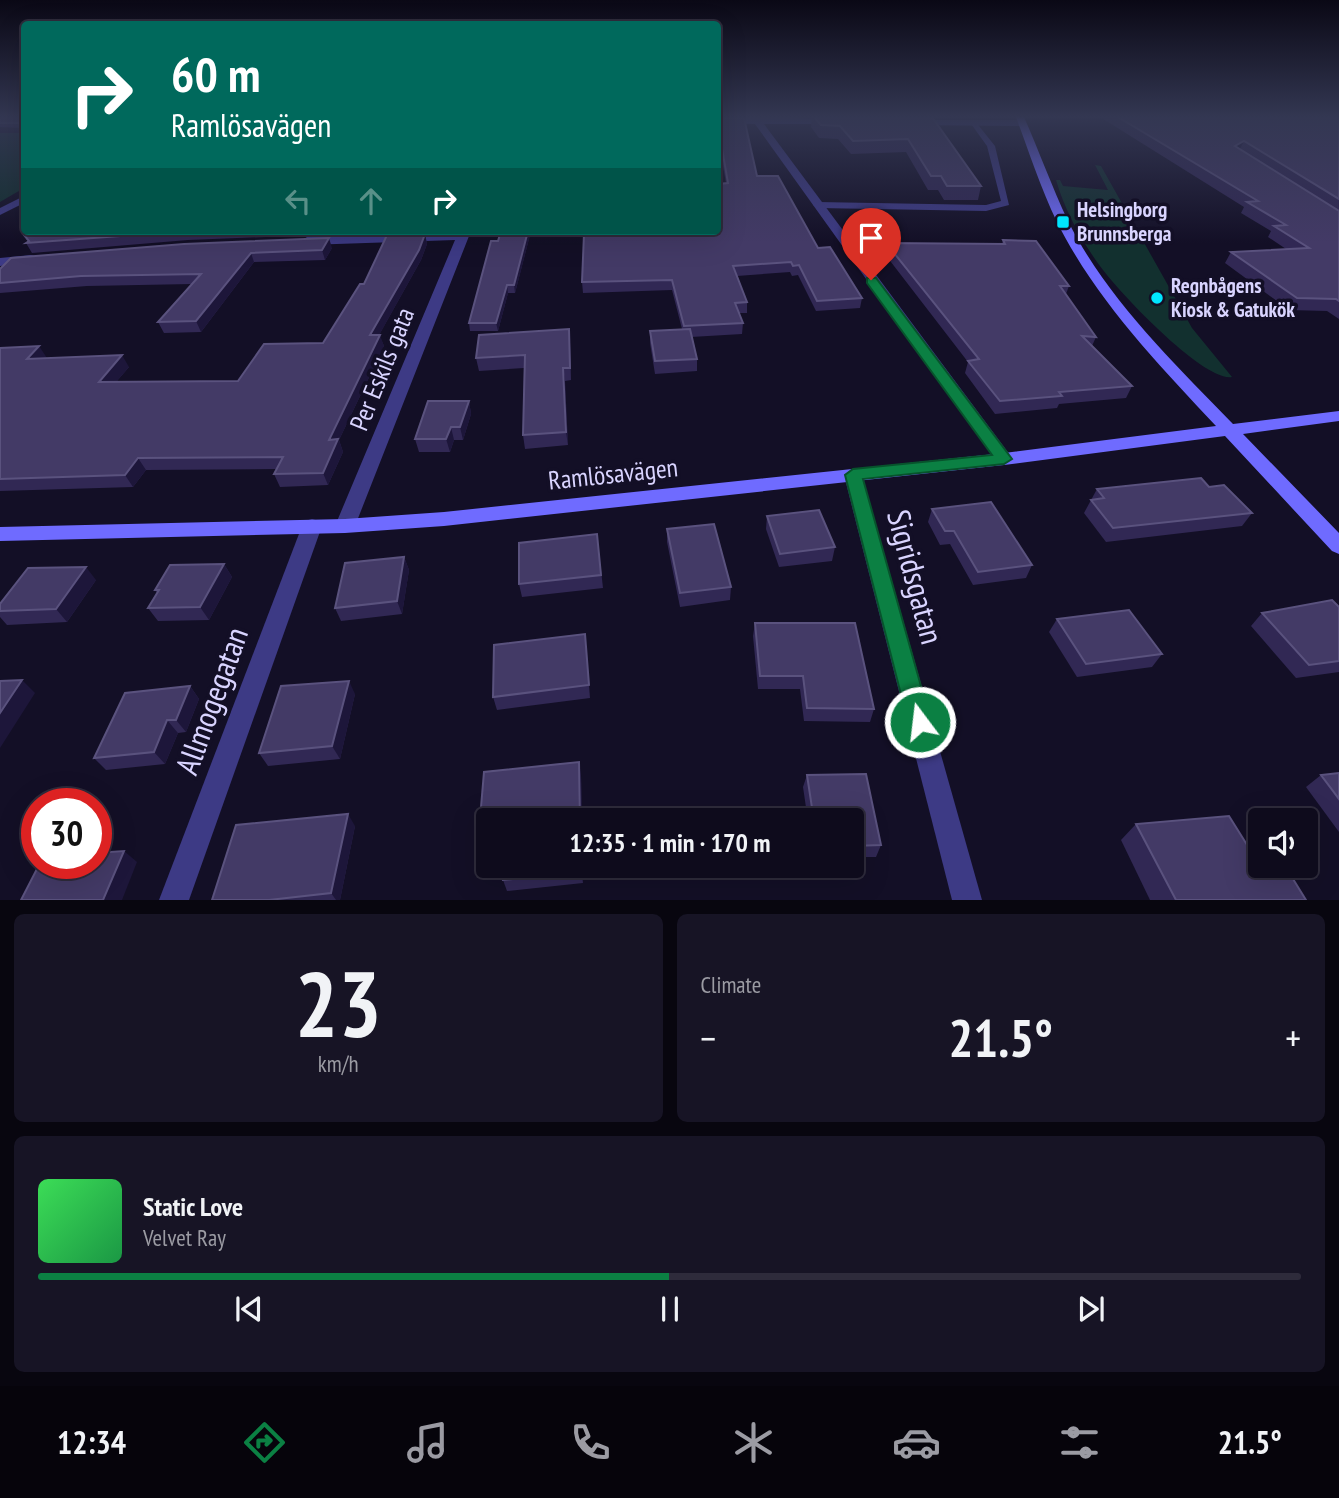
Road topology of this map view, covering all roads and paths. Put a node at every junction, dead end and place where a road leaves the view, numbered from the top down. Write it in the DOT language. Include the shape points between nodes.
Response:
graph roads {
  1 [pos="785,159"];
  2 [pos="995,159"];
  3 [pos="1038,159"];
  4 [pos="21,201"];
  5 [pos="818,205"];
  6 [pos="0,212"];
  7 [pos="442,235"];
  8 [pos="464,235"];
  9 [pos="290,242"];
  10 [pos="39,258"];
  11 [pos="0,262"];
  12 [pos="1339,416"];
  13 [pos="1229,431"];
  14 [pos="1004,459"];
  15 [pos="853,475"];
  16 [pos="312,526"];
  17 [pos="345,526"];
  18 [pos="0,534"];
  19 [pos="1339,546"];
  20 [pos="174,900"];
  21 [pos="967,900"];
  1 -- 5 [label="street"];
  2 -- 5 [label="lane" via="1006,203 986,208"];
  3 -- 13 [label="street" via="1078,253 1154,351"];
  4 -- 6 [label="street"];
  5 -- 14 [label="street"];
  7 -- 9 [label="street"];
  8 -- 17 [label="street, Per Eskils gata"];
  10 -- 11 [label="street"];
  12 -- 13 [label="street, Ramlösavägen"];
  13 -- 14 [label="street, Ramlösavägen"];
  13 -- 19 [label="street"];
  14 -- 15 [label="street, Ramlösavägen"];
  15 -- 17 [label="street, Ramlösavägen"];
  15 -- 21 [label="street, Sigridsgatan"];
  16 -- 17 [label="street, Ramlösavägen"];
  16 -- 18 [label="street, Ramlösavägen"];
  16 -- 20 [label="street, Allmogegatan"];
}
